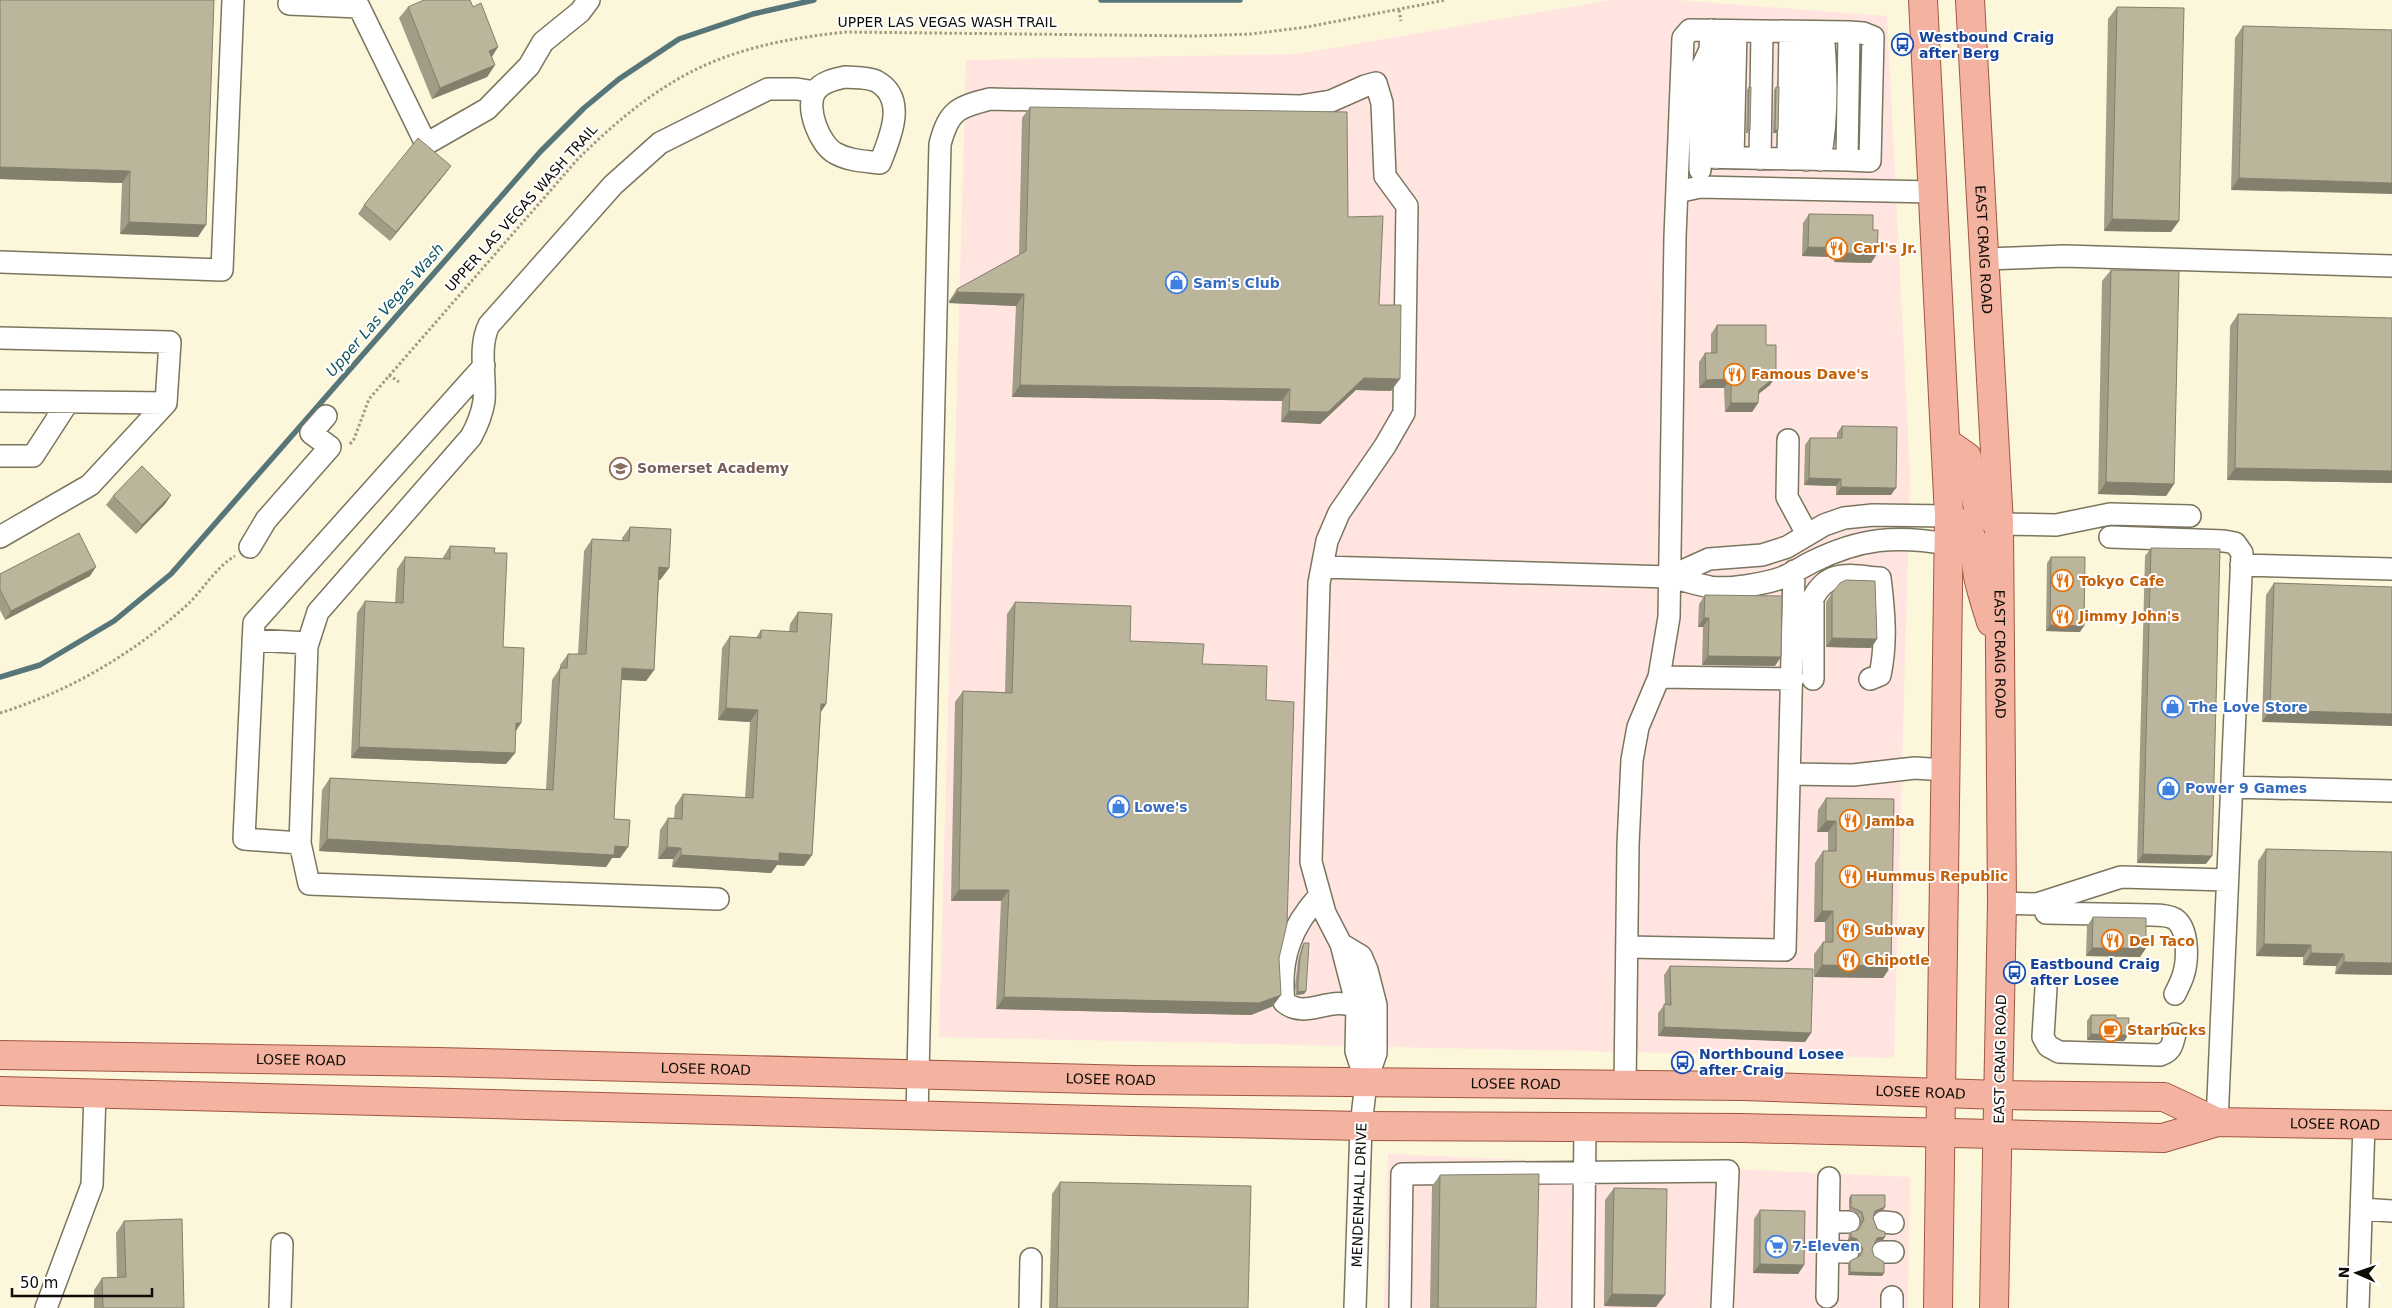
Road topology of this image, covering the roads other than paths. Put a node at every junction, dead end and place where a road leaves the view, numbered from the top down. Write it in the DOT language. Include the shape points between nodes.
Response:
graph roads {
  1 [pos="232,0"];
  2 [pos="588,0"];
  3 [pos="1923,0"];
  4 [pos="1970,0"];
  5 [pos="289,4"];
  6 [pos="1792,32"];
  7 [pos="1719,35"];
  8 [pos="815,92"];
  9 [pos="1714,158"];
  10 [pos="1796,160"];
  11 [pos="1700,187"];
  12 [pos="1677,192"];
  13 [pos="1933,192"];
  14 [pos="1984,259"];
  15 [pos="0,262"];
  16 [pos="2392,266"];
  17 [pos="0,338"];
  18 [pos="484,366"];
  19 [pos="0,401"];
  20 [pos="68,402"];
  21 [pos="166,403"];
  22 [pos="326,416"];
  23 [pos="1788,440"];
  24 [pos="1946,442"];
  25 [pos="0,456"];
  26 [pos="1949,516"];
  27 [pos="2190,516"];
  28 [pos="1999,524"];
  29 [pos="1807,534"];
  30 [pos="0,537"];
  31 [pos="2110,538"];
  32 [pos="1948,544"];
  33 [pos="250,547"];
  34 [pos="2242,565"];
  35 [pos="1322,567"];
  36 [pos="2392,569"];
  37 [pos="1794,571"];
  38 [pos="1669,576"];
  39 [pos="253,640"];
  40 [pos="308,643"];
  41 [pos="2001,659"];
  42 [pos="1659,677"];
  43 [pos="1803,679"];
  44 [pos="1870,679"];
  45 [pos="1944,770"];
  46 [pos="1790,774"];
  47 [pos="2232,787"];
  48 [pos="2392,792"];
  49 [pos="300,843"];
  50 [pos="2227,880"];
  51 [pos="1320,895"];
  52 [pos="718,899"];
  53 [pos="2002,903"];
  54 [pos="2046,913"];
  55 [pos="1341,944"];
  56 [pos="1627,947"];
  57 [pos="2046,988"];
  58 [pos="2175,994"];
  59 [pos="1357,1006"];
  60 [pos="2175,1034"];
  61 [pos="0,1055"];
  62 [pos="298,1060"];
  63 [pos="438,1062"];
  64 [pos="918,1075"];
  65 [pos="1366,1082"];
  66 [pos="1625,1086"];
  67 [pos="0,1091"];
  68 [pos="1941,1092"];
  69 [pos="96,1093"];
  70 [pos="123,1094"];
  71 [pos="1999,1095"];
  72 [pos="286,1098"];
  73 [pos="917,1116"];
  74 [pos="2217,1122"];
  75 [pos="2364,1124"];
  76 [pos="2392,1125"];
  77 [pos="1361,1126"];
  78 [pos="1585,1128"];
  79 [pos="1940,1134"];
  80 [pos="1998,1135"];
  81 [pos="1584,1172"];
  82 [pos="1829,1178"];
  83 [pos="2362,1209"];
  84 [pos="2392,1210"];
  85 [pos="282,1244"];
  86 [pos="1031,1258"];
  87 [pos="1827,1297"];
  88 [pos="46,1308"];
  89 [pos="280,1308"];
  90 [pos="1030,1308"];
  91 [pos="1355,1308"];
  92 [pos="1400,1308"];
  93 [pos="1583,1308"];
  94 [pos="1722,1308"];
  95 [pos="1938,1308"];
  96 [pos="1994,1308"];
  97 [pos="2358,1308"];
  1 -- 15 [label="street" via="222,270"];
  2 -- 5 [label="street" via="580,12 544,42 529,66 487,109 426,144 359,7"];
  3 -- 13 [label="main road"];
  4 -- 14 [label="main road, EAST CRAIG ROAD"];
  6 -- 7 [label="street"];
  6 -- 10 [label="street"];
  6 -- 10 [label="street"];
  6 -- 10 [label="street" via="1826,65 1824,138"];
  6 -- 10 [label="street" via="1849,32 1873,37 1870,161"];
  7 -- 9 [label="street"];
  7 -- 9 [label="street" via="1700,71"];
  7 -- 12 [label="street" via="1690,30 1683,38"];
  8 -- 8 [label="street" via="828,81 845,77 875,81 886,89 894,108 894,124 880,163 849,159 834,152 822,140 812,108"];
  8 -- 18 [label="street" via="768,89 660,143 614,185 489,324 485,333"];
  9 -- 10 [label="street"];
  9 -- 11 [label="street"];
  11 -- 12 [label="street"];
  11 -- 13 [label="street"];
  12 -- 38 [label="street"];
  13 -- 24 [label="main road"];
  14 -- 16 [label="street" via="2064,256"];
  14 -- 28 [label="main road, EAST CRAIG ROAD"];
  17 -- 21 [label="street" via="170,342"];
  18 -- 39 [label="street" via="254,623"];
  18 -- 40 [label="street" via="484,402 471,437 318,612"];
  19 -- 20 [label="street"];
  20 -- 21 [label="street"];
  20 -- 25 [label="street" via="34,456"];
  21 -- 30 [label="street" via="90,485"];
  22 -- 33 [label="street" via="312,433 330,447 266,520"];
  23 -- 29 [label="street" via="1787,497"];
  24 -- 26 [label="main road"];
  24 -- 28 [label="main road" via="1967,458 1978,508"];
  26 -- 29 [label="street" via="1844,518"];
  26 -- 32 [label="main road"];
  26 -- 41 [label="main road" via="1967,528 1975,543 1978,576"];
  27 -- 28 [label="street" via="2110,514 2056,525"];
  28 -- 41 [label="main road, EAST CRAIG ROAD"];
  29 -- 38 [label="street" via="1787,547 1762,555 1709,559"];
  31 -- 34 [label="street" via="2234,543 2242,553"];
  32 -- 37 [label="street" via="1886,538 1851,546"];
  32 -- 45 [label="main road"];
  34 -- 36 [label="street"];
  34 -- 47 [label="street"];
  35 -- 38 [label="street"];
  35 -- 51 [label="street" via="1312,862"];
  35 -- 64 [label="street" via="1327,541 1339,512 1386,446 1404,414 1407,206 1385,176 1382,103 1376,83 1331,100 1300,106 990,99 957,110 949,118 940,144"];
  37 -- 38 [label="street" via="1772,580 1720,587"];
  37 -- 43 [label="street"];
  38 -- 42 [label="street" via="1668,617"];
  39 -- 40 [label="street"];
  39 -- 49 [label="street" via="244,839"];
  40 -- 49 [label="street"];
  41 -- 53 [label="main road, EAST CRAIG ROAD"];
  42 -- 43 [label="street"];
  42 -- 56 [label="street" via="1638,727 1632,760"];
  43 -- 44 [label="street" via="1813,598 1829,578 1854,576 1880,578 1884,619 1883,663 1880,675"];
  43 -- 46 [label="street"];
  45 -- 46 [label="street" via="1915,768 1853,775"];
  45 -- 68 [label="main road"];
  46 -- 56 [label="street" via="1785,950"];
  47 -- 48 [label="street"];
  47 -- 50 [label="street"];
  49 -- 52 [label="street" via="309,884"];
  50 -- 53 [label="street" via="2121,876 2037,904"];
  50 -- 74 [label="street"];
  51 -- 55 [label="street"];
  51 -- 59 [label="street" via="1304,912 1290,938 1282,988 1284,1002 1291,1008 1303,1010 1340,1003"];
  53 -- 71 [label="main road, EAST CRAIG ROAD"];
  54 -- 58 [label="street" via="2152,915 2176,920 2184,930 2186,954 2184,975"];
  55 -- 59 [label="street"];
  55 -- 65 [label="street" via="1360,956 1375,994 1376,1053"];
  56 -- 66 [label="street"];
  57 -- 60 [label="street" via="2043,1038 2053,1050 2160,1055 2168,1053"];
  59 -- 65 [label="street" via="1356,1051"];
  61 -- 62 [label="main road, LOSEE ROAD"];
  62 -- 63 [label="main road, LOSEE ROAD"];
  62 -- 70 [label="main road" via="250,1077 166,1077"];
  63 -- 64 [label="main road, LOSEE ROAD"];
  63 -- 72 [label="main road" via="396,1078 312,1078"];
  64 -- 65 [label="main road, LOSEE ROAD"];
  64 -- 73 [label="street"];
  65 -- 66 [label="main road, LOSEE ROAD"];
  65 -- 77 [label="street, MENDENHALL DRIVE"];
  66 -- 68 [label="main road, LOSEE ROAD"];
  67 -- 69 [label="main road, LOSEE ROAD"];
  68 -- 71 [label="main road, LOSEE ROAD"];
  68 -- 79 [label="main road"];
  69 -- 70 [label="main road, LOSEE ROAD"];
  69 -- 88 [label="street" via="92,1185"];
  70 -- 72 [label="main road, LOSEE ROAD"];
  71 -- 74 [label="main road, LOSEE ROAD" via="2164,1097"];
  71 -- 80 [label="main road, EAST CRAIG ROAD"];
  72 -- 73 [label="main road, LOSEE ROAD"];
  73 -- 77 [label="main road, LOSEE ROAD"];
  74 -- 75 [label="main road, LOSEE ROAD"];
  74 -- 80 [label="main road, LOSEE ROAD" via="2163,1138"];
  75 -- 76 [label="main road, LOSEE ROAD"];
  75 -- 83 [label="street"];
  77 -- 78 [label="main road, LOSEE ROAD"];
  77 -- 91 [label="street, MENDENHALL DRIVE"];
  78 -- 79 [label="main road, LOSEE ROAD" via="1742,1128"];
  78 -- 81 [label="street"];
  79 -- 80 [label="main road, LOSEE ROAD"];
  79 -- 95 [label="main road"];
  80 -- 96 [label="main road, EAST CRAIG ROAD"];
  81 -- 92 [label="street" via="1402,1174"];
  81 -- 93 [label="street"];
  81 -- 94 [label="street" via="1728,1171"];
  82 -- 87 [label="street" via="1839,1222 1838,1251"];
  83 -- 84 [label="street"];
  83 -- 97 [label="street"];
  85 -- 89 [label="street"];
  86 -- 90 [label="street"];
}
